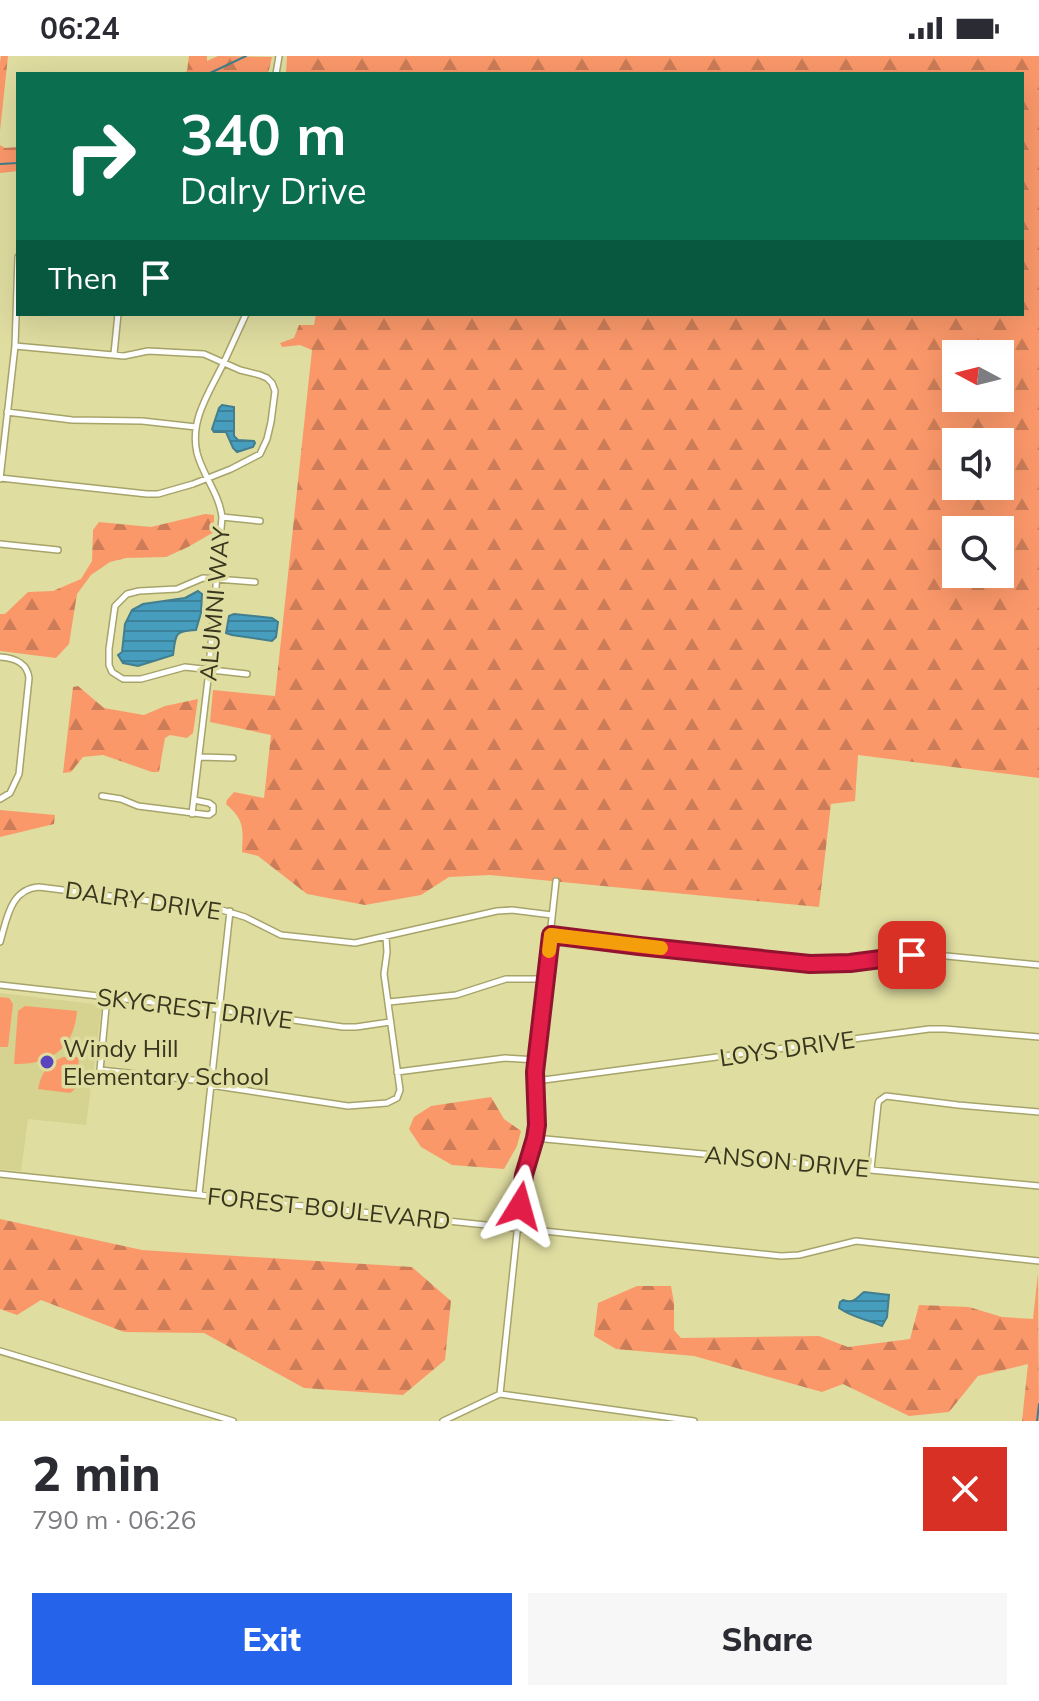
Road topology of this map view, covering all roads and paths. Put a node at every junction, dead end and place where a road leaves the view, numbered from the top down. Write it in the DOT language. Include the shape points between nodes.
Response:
graph roads {
  1 [pos="16,316"];
  2 [pos="118,316"];
  3 [pos="245,316"];
  4 [pos="15,346"];
  5 [pos="114,354"];
  6 [pos="224,363"];
  7 [pos="7,412"];
  8 [pos="196,427"];
  9 [pos="207,478"];
  10 [pos="0,479"];
  11 [pos="222,517"];
  12 [pos="260,521"];
  13 [pos="0,544"];
  14 [pos="58,550"];
  15 [pos="216,578"];
  16 [pos="255,582"];
  17 [pos="0,657"];
  18 [pos="209,670"];
  19 [pos="247,674"];
  20 [pos="200,757"];
  21 [pos="233,758"];
  22 [pos="102,796"];
  23 [pos="3,797"];
  24 [pos="194,800"];
  25 [pos="192,814"];
  26 [pos="556,881"];
  27 [pos="230,911"];
  28 [pos="552,915"];
  29 [pos="551,935"];
  30 [pos="386,937"];
  31 [pos="0,942"];
  32 [pos="1039,965"];
  33 [pos="545,979"];
  34 [pos="0,985"];
  35 [pos="107,997"];
  36 [pos="389,1002"];
  37 [pos="220,1010"];
  38 [pos="390,1022"];
  39 [pos="1039,1037"];
  40 [pos="537,1060"];
  41 [pos="397,1072"];
  42 [pos="536,1081"];
  43 [pos="210,1085"];
  44 [pos="1039,1112"];
  45 [pos="535,1138"];
  46 [pos="871,1169"];
  47 [pos="0,1174"];
  48 [pos="1039,1186"];
  49 [pos="199,1194"];
  50 [pos="518,1228"];
  51 [pos="1039,1261"];
  52 [pos="0,1351"];
  53 [pos="500,1394"];
  54 [pos="233,1421"];
  55 [pos="443,1421"];
  56 [pos="694,1421"];
  1 -- 4 [label="street"];
  2 -- 5 [label="street"];
  3 -- 6 [label="street, ALUMNI WAY"];
  4 -- 5 [label="street"];
  4 -- 7 [label="street"];
  5 -- 6 [label="street" via="195,353"];
  6 -- 8 [label="street, ALUMNI WAY"];
  6 -- 9 [label="street" via="260,375 275,391 260,454"];
  7 -- 8 [label="street"];
  7 -- 10 [label="street"];
  8 -- 9 [label="street, ALUMNI WAY" via="196,450"];
  9 -- 10 [label="street" via="158,494"];
  9 -- 11 [label="street, ALUMNI WAY"];
  11 -- 12 [label="street"];
  11 -- 15 [label="street, ALUMNI WAY"];
  13 -- 14 [label="street"];
  15 -- 16 [label="street"];
  15 -- 18 [label="street, ALUMNI WAY"];
  15 -- 18 [label="street" via="177,589 133,592 120,599 109,649 112,672 130,680 185,667"];
  17 -- 23 [label="street" via="24,665 29,688 19,774"];
  18 -- 19 [label="street"];
  18 -- 20 [label="street, ALUMNI WAY"];
  20 -- 21 [label="street"];
  20 -- 24 [label="street, ALUMNI WAY"];
  22 -- 25 [label="street"];
  24 -- 25 [label="street, ALUMNI WAY"];
  24 -- 25 [label="street" via="209,803 213,812"];
  26 -- 28 [label="street"];
  27 -- 30 [label="street, DALRY DRIVE" via="286,936 351,943"];
  27 -- 31 [label="street, DALRY DRIVE" via="31,887 14,900"];
  27 -- 37 [label="street"];
  28 -- 29 [label="street"];
  28 -- 30 [label="street, DALRY DRIVE" via="497,911"];
  29 -- 32 [label="street" via="810,964 926,954"];
  29 -- 33 [label="street"];
  30 -- 36 [label="street"];
  33 -- 36 [label="street" via="506,979 456,995"];
  33 -- 40 [label="street"];
  34 -- 35 [label="street, SKYCREST DRIVE"];
  35 -- 37 [label="street, SKYCREST DRIVE"];
  35 -- 43 [label="street" via="100,1070"];
  36 -- 38 [label="street"];
  37 -- 38 [label="street, SKYCREST DRIVE" via="349,1027"];
  37 -- 43 [label="street"];
  38 -- 41 [label="street"];
  39 -- 42 [label="street, LOYS DRIVE" via="929,1029"];
  40 -- 41 [label="street" via="505,1058"];
  40 -- 42 [label="street"];
  41 -- 43 [label="street" via="400,1090 395,1100 348,1106"];
  42 -- 45 [label="street"];
  43 -- 49 [label="street"];
  44 -- 46 [label="street" via="886,1096 879,1101"];
  45 -- 46 [label="street, ANSON DRIVE"];
  45 -- 50 [label="street"];
  46 -- 48 [label="street, ANSON DRIVE"];
  47 -- 49 [label="street, FOREST BOULEVARD"];
  49 -- 50 [label="street, FOREST BOULEVARD"];
  50 -- 51 [label="street, FOREST BOULEVARD" via="781,1256 856,1241"];
  50 -- 53 [label="street"];
  52 -- 54 [label="street"];
  53 -- 55 [label="street"];
  53 -- 56 [label="street"];
}
